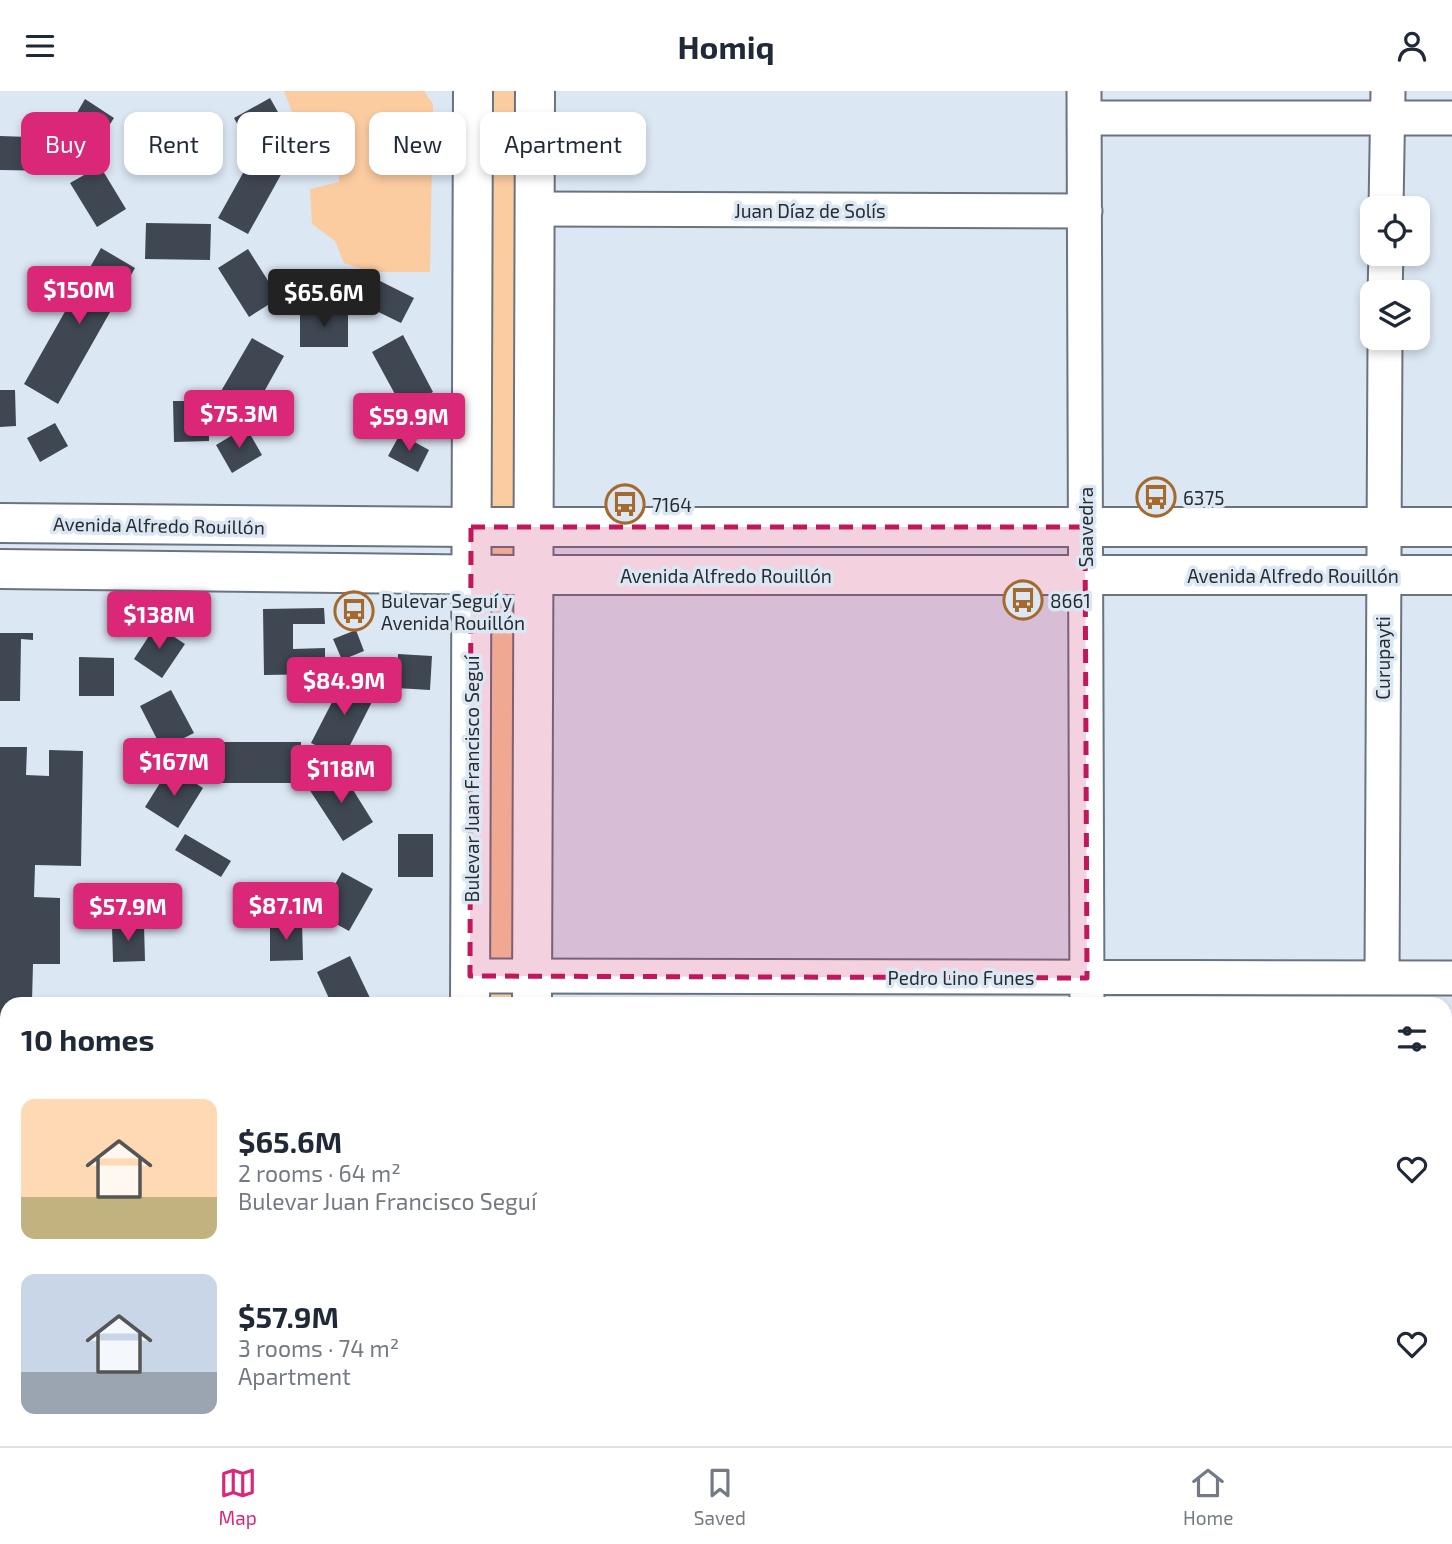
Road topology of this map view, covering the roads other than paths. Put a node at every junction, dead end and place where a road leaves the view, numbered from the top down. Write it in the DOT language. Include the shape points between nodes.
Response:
graph roads {
  1 [pos="473,91"];
  2 [pos="535,91"];
  3 [pos="1084,104"];
  4 [pos="1388,104"];
  5 [pos="1452,118"];
  6 [pos="1387,196"];
  7 [pos="535,209"];
  8 [pos="1084,211"];
  9 [pos="1385,350"];
  10 [pos="0,523"];
  11 [pos="471,527"];
  12 [pos="534,527"];
  13 [pos="1085,527"];
  14 [pos="1382,527"];
  15 [pos="1452,527"];
  16 [pos="0,569"];
  17 [pos="472,575"];
  18 [pos="534,575"];
  19 [pos="1086,575"];
  20 [pos="1382,575"];
  21 [pos="1452,575"];
  22 [pos="1382,978"];
  23 [pos="1452,978"];
  24 [pos="470,990"];
  25 [pos="532,991"];
  26 [pos="1087,991"];
  1 -- 11 [label="street, Bulevar Juan Francisco Seguí"];
  2 -- 7 [label="street"];
  3 -- 4 [label="street"];
  3 -- 8 [label="street, Saavedra"];
  4 -- 5 [label="street"];
  4 -- 6 [label="street"];
  7 -- 8 [label="street, Juan Díaz de Solís"];
  7 -- 12 [label="street"];
  8 -- 13 [label="street, Saavedra"];
  9 -- 14 [label="street, Curupayti"];
  10 -- 11 [label="street, Avenida Alfredo Rouillón"];
  11 -- 12 [label="street, Avenida Alfredo Rouillón"];
  11 -- 17 [label="street, Bulevar Juan Francisco Seguí"];
  12 -- 13 [label="street, Avenida Alfredo Rouillón"];
  12 -- 18 [label="street"];
  13 -- 14 [label="street, Avenida Alfredo Rouillón"];
  13 -- 19 [label="street, Saavedra"];
  14 -- 15 [label="street, Avenida Alfredo Rouillón"];
  14 -- 20 [label="street, Curupayti"];
  16 -- 17 [label="street, Avenida Alfredo Rouillón"];
  17 -- 18 [label="street, Avenida Alfredo Rouillón"];
  17 -- 24 [label="street, Bulevar Juan Francisco Seguí"];
  18 -- 19 [label="street, Avenida Alfredo Rouillón"];
  18 -- 25 [label="street"];
  19 -- 20 [label="street, Avenida Alfredo Rouillón"];
  19 -- 26 [label="street, Saavedra"];
  20 -- 21 [label="street, Avenida Alfredo Rouillón"];
  20 -- 22 [label="street, Curupayti"];
  22 -- 23 [label="street, Pedro Lino Funes"];
  22 -- 26 [label="street, Pedro Lino Funes"];
  24 -- 25 [label="street, Pedro Lino Funes"];
  25 -- 26 [label="street, Pedro Lino Funes"];
}
